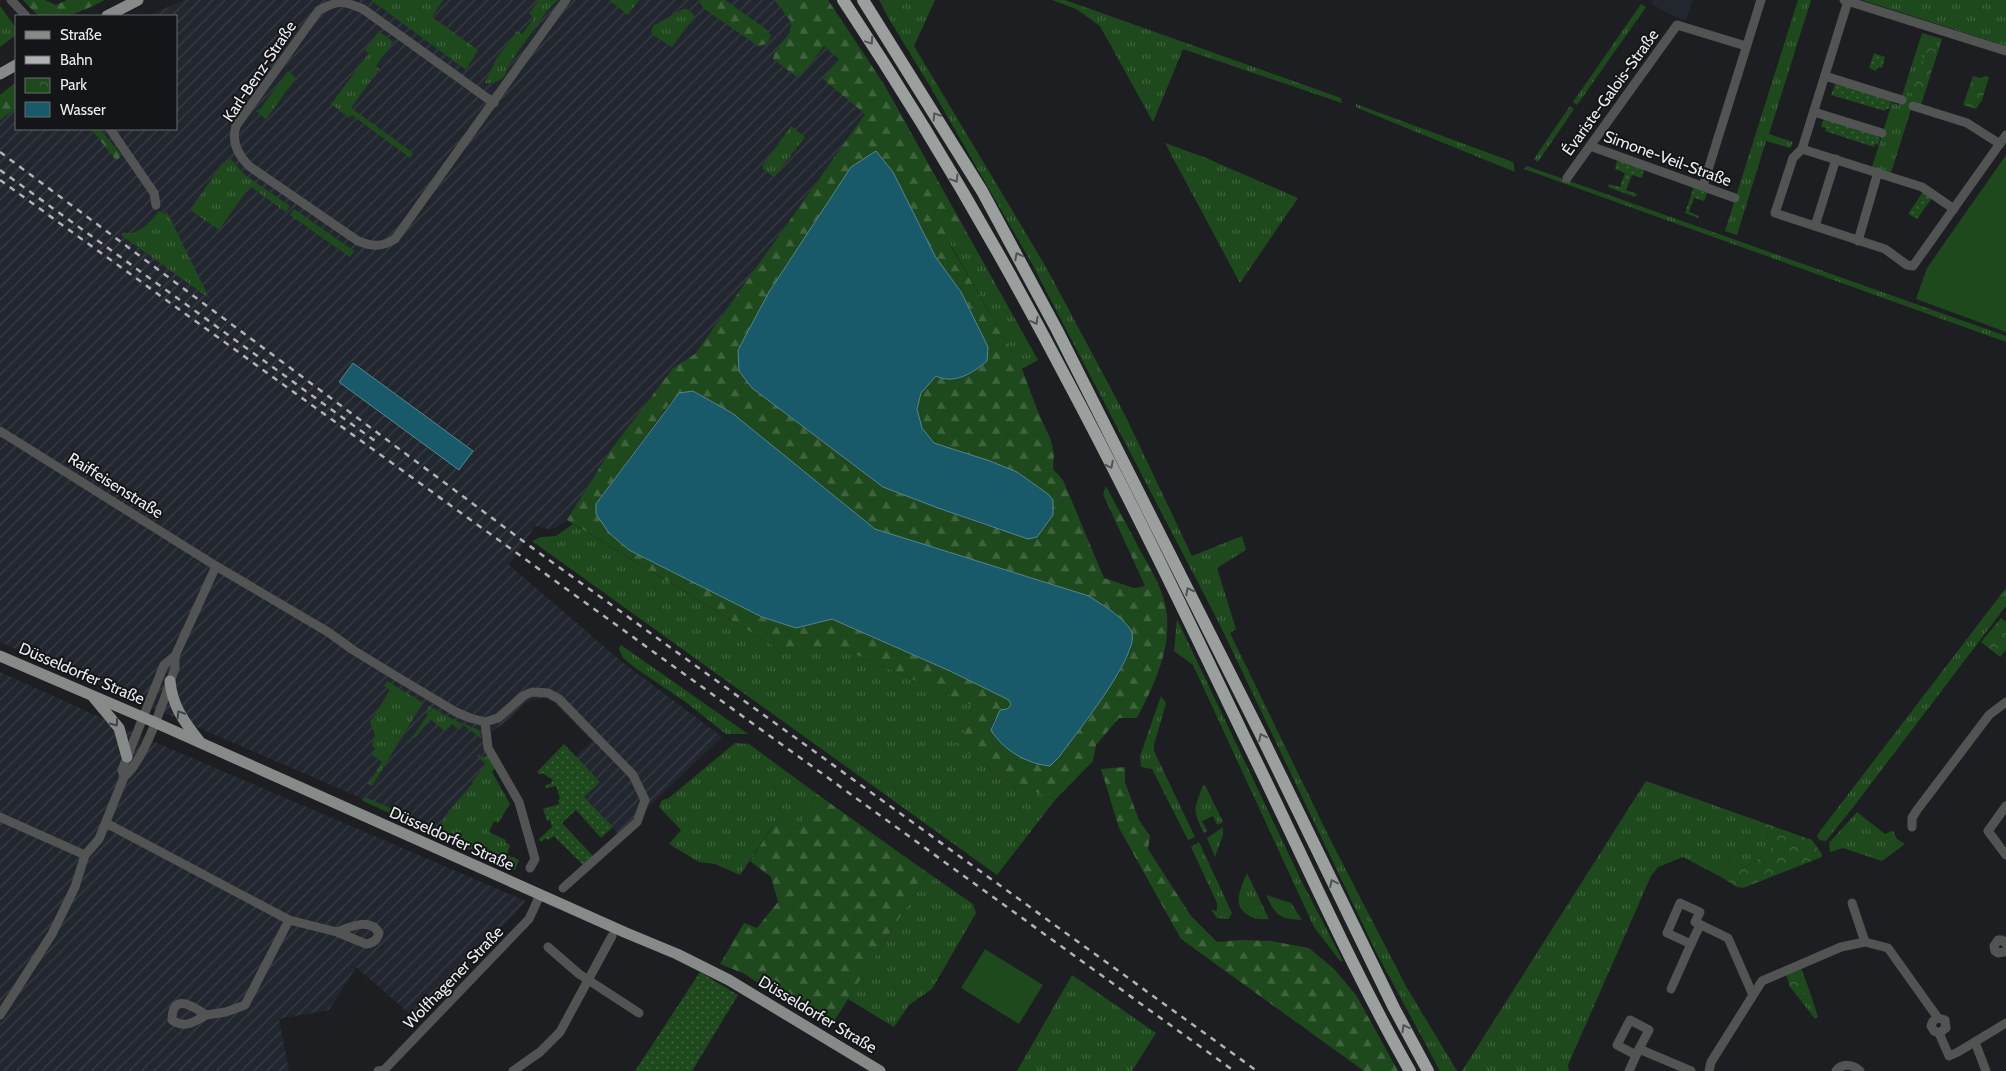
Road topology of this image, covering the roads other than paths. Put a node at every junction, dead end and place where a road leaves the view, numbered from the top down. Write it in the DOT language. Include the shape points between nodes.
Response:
graph roads {
  1 [pos="11,0"];
  2 [pos="138,0"];
  3 [pos="334,0"];
  4 [pos="566,0"];
  5 [pos="843,0"];
  6 [pos="863,0"];
  7 [pos="873,0"];
  8 [pos="1761,0"];
  9 [pos="1846,1"];
  10 [pos="25,15"];
  11 [pos="108,15"];
  12 [pos="1746,46"];
  13 [pos="2006,51"];
  14 [pos="898,53"];
  15 [pos="15,66"];
  16 [pos="0,74"];
  17 [pos="1825,76"];
  18 [pos="1902,100"];
  19 [pos="494,103"];
  20 [pos="1913,106"];
  21 [pos="1814,112"];
  22 [pos="111,130"];
  23 [pos="1882,133"];
  24 [pos="2006,135"];
  25 [pos="2000,144"];
  26 [pos="1590,146"];
  27 [pos="1802,148"];
  28 [pos="1836,160"];
  29 [pos="1878,172"];
  30 [pos="1567,178"];
  31 [pos="1703,186"];
  32 [pos="1735,198"];
  33 [pos="156,205"];
  34 [pos="1954,209"];
  35 [pos="1815,226"];
  36 [pos="1858,241"];
  37 [pos="0,431"];
  38 [pos="216,566"];
  39 [pos="0,656"];
  40 [pos="175,656"];
  41 [pos="170,680"];
  42 [pos="92,695"];
  43 [pos="2006,702"];
  44 [pos="143,718"];
  45 [pos="154,722"];
  46 [pos="485,722"];
  47 [pos="201,743"];
  48 [pos="127,757"];
  49 [pos="124,777"];
  50 [pos="2006,806"];
  51 [pos="0,817"];
  52 [pos="106,823"];
  53 [pos="1912,827"];
  54 [pos="85,855"];
  55 [pos="2006,855"];
  56 [pos="530,868"];
  57 [pos="563,888"];
  58 [pos="540,895"];
  59 [pos="1852,903"];
  60 [pos="289,920"];
  61 [pos="1700,925"];
  62 [pos="337,932"];
  63 [pos="612,936"];
  64 [pos="1866,942"];
  65 [pos="1691,944"];
  66 [pos="548,947"];
  67 [pos="589,980"];
  68 [pos="1671,989"];
  69 [pos="1752,993"];
  70 [pos="639,1012"];
  71 [pos="0,1015"];
  72 [pos="206,1015"];
  73 [pos="2004,1024"];
  74 [pos="1975,1042"];
  75 [pos="383,1071"];
  76 [pos="513,1071"];
  77 [pos="880,1071"];
  78 [pos="1410,1071"];
  79 [pos="1428,1071"];
  80 [pos="1629,1071"];
  81 [pos="1691,1071"];
  82 [pos="1709,1071"];
  83 [pos="1836,1071"];
  84 [pos="1860,1071"];
  85 [pos="1986,1071"];
  1 -- 10 [label="street"];
  2 -- 11 [label="main road"];
  3 -- 19 [label="street, Karl-Benz-Straße" via="363,9"];
  3 -- 19 [label="street, Karl-Benz-Straße" via="319,10 236,126 235,146 249,166 358,241 377,246 395,239"];
  4 -- 19 [label="street, Karl-Benz-Straße"];
  5 -- 78 [label="highway, one-way" via="969,202 1066,378 1363,982"];
  6 -- 14 [label="highway"];
  7 -- 14 [label="highway"];
  8 -- 12 [label="street"];
  9 -- 13 [label="street"];
  9 -- 17 [label="street"];
  12 -- 26 [label="street, Évariste-Galois-Straße" via="1677,24"];
  12 -- 31 [label="street"];
  79 -- 14 [label="highway, one-way" via="1057,330 982,191"];
  15 -- 16 [label="main road"];
  17 -- 18 [label="street"];
  17 -- 21 [label="street"];
  20 -- 25 [label="street" via="1967,123"];
  21 -- 23 [label="street"];
  21 -- 27 [label="street"];
  22 -- 33 [label="street" via="154,193"];
  24 -- 25 [label="street"];
  25 -- 34 [label="street"];
  26 -- 30 [label="street, Évariste-Galois-Straße"];
  26 -- 31 [label="street, Simone-Veil-Straße"];
  27 -- 28 [label="street"];
  27 -- 35 [label="street" via="1793,158 1775,213"];
  28 -- 29 [label="street"];
  28 -- 35 [label="street"];
  29 -- 34 [label="street" via="1922,187"];
  29 -- 36 [label="street"];
  31 -- 32 [label="street, Simone-Veil-Straße"];
  34 -- 36 [label="street" via="1913,266 1885,249"];
  35 -- 36 [label="street"];
  37 -- 38 [label="street, Raiffeisenstraße"];
  38 -- 40 [label="street"];
  38 -- 46 [label="street, Raiffeisenstraße" via="456,712"];
  39 -- 42 [label="main road, Düsseldorfer Straße"];
  40 -- 41 [label="street"];
  40 -- 44 [label="street" via="164,665"];
  41 -- 45 [label="street"];
  47 -- 41 [label="main road, one-way" via="175,706"];
  42 -- 44 [label="main road, Düsseldorfer Straße"];
  42 -- 48 [label="main road, one-way" via="119,728"];
  43 -- 53 [label="street" via="1989,715 1917,810 1912,818"];
  44 -- 45 [label="main road, Düsseldorfer Straße"];
  44 -- 48 [label="street"];
  45 -- 47 [label="main road, Düsseldorfer Straße"];
  45 -- 49 [label="street" via="131,772"];
  46 -- 56 [label="street" via="488,748 519,802 535,859"];
  46 -- 57 [label="street" via="498,718 532,692 553,695 633,775 646,800 637,822"];
  47 -- 58 [label="main road, Düsseldorfer Straße"];
  48 -- 49 [label="street" via="122,770"];
  49 -- 52 [label="street"];
  50 -- 55 [label="street" via="1988,831"];
  51 -- 54 [label="street"];
  52 -- 54 [label="street"];
  52 -- 60 [label="street"];
  54 -- 71 [label="street" via="75,887 52,934"];
  58 -- 75 [label="street, Wolfhagener Straße" via="529,919"];
  58 -- 77 [label="main road, Düsseldorfer Straße" via="729,980"];
  59 -- 64 [label="street"];
  60 -- 62 [label="street"];
  60 -- 72 [label="street" via="245,1006"];
  61 -- 65 [label="street"];
  61 -- 65 [label="street" via="1695,922 1700,912 1680,903 1667,933"];
  61 -- 69 [label="street" via="1728,938"];
  63 -- 67 [label="street"];
  64 -- 69 [label="street" via="1841,947 1783,970 1762,981"];
  64 -- 74 [label="street" via="1888,948 1938,1018 1931,1026 1939,1033 1949,1056"];
  65 -- 68 [label="street"];
  66 -- 67 [label="street"];
  67 -- 70 [label="street"];
  67 -- 76 [label="street" via="560,1032 540,1052"];
  69 -- 82 [label="street" via="1711,1062"];
  73 -- 74 [label="street"];
  74 -- 85 [label="street"];
  80 -- 81 [label="street" via="1638,1052"];
  83 -- 84 [label="street" via="1847,1065"];
}
